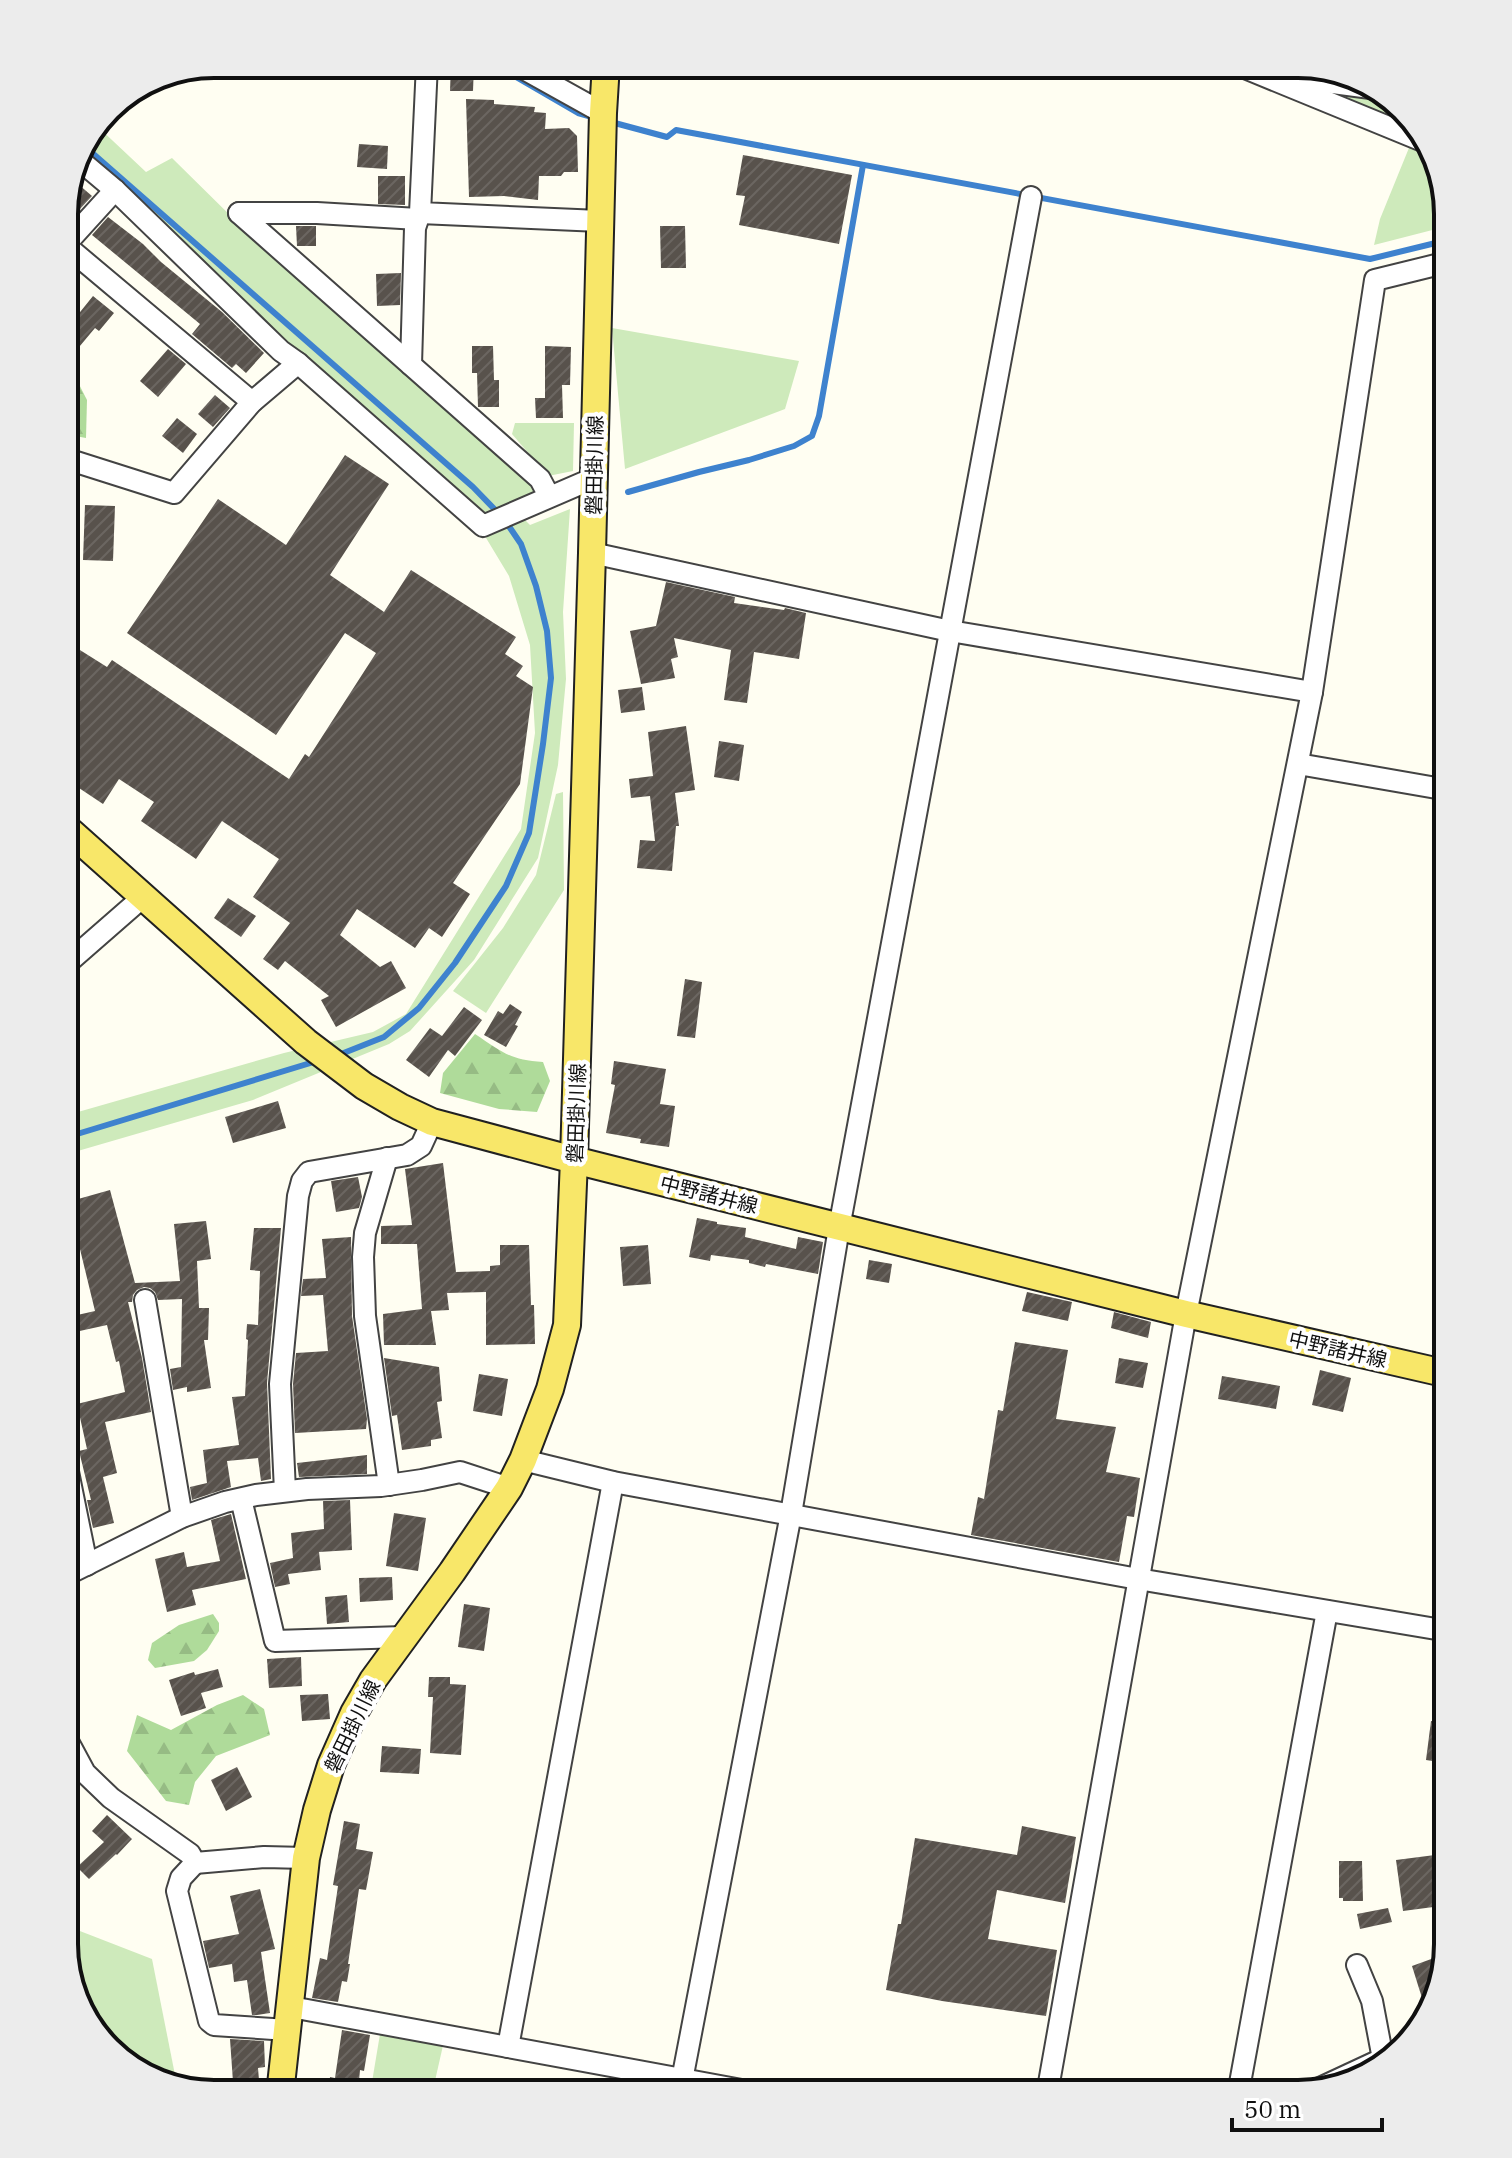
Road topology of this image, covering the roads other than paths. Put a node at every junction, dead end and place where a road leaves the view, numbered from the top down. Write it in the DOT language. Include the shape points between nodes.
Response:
graph roads {
  1 [pos="426,78"];
  2 [pos="542,78"];
  3 [pos="605,78"];
  4 [pos="1272,79"];
  5 [pos="1333,83"];
  6 [pos="603,113"];
  7 [pos="1409,135"];
  8 [pos="87,167"];
  9 [pos="115,190"];
  10 [pos="1031,197"];
  11 [pos="419,216"];
  12 [pos="600,221"];
  13 [pos="78,231"];
  14 [pos="78,256"];
  15 [pos="1434,265"];
  16 [pos="298,363"];
  17 [pos="411,365"];
  18 [pos="252,402"];
  19 [pos="78,463"];
  20 [pos="594,478"];
  21 [pos="549,496"];
  22 [pos="592,553"];
  23 [pos="950,631"];
  24 [pos="1312,692"];
  25 [pos="1298,764"];
  26 [pos="1434,788"];
  27 [pos="78,839"];
  28 [pos="143,897"];
  29 [pos="78,954"];
  30 [pos="432,1122"];
  31 [pos="387,1158"];
  32 [pos="574,1160"];
  33 [pos="839,1228"];
  34 [pos="145,1300"];
  35 [pos="1186,1314"];
  36 [pos="1434,1371"];
  37 [pos="523,1460"];
  38 [pos="613,1482"];
  39 [pos="389,1485"];
  40 [pos="509,1488"];
  41 [pos="285,1491"];
  42 [pos="241,1499"];
  43 [pos="791,1514"];
  44 [pos="182,1517"];
  45 [pos="78,1521"];
  46 [pos="87,1565"];
  47 [pos="78,1569"];
  48 [pos="1138,1579"];
  49 [pos="1327,1611"];
  50 [pos="1434,1629"];
  51 [pos="403,1637"];
  52 [pos="78,1760"];
  53 [pos="306,1858"];
  54 [pos="195,1863"];
  55 [pos="1357,1965"];
  56 [pos="289,2019"];
  57 [pos="508,2047"];
  58 [pos="1386,2048"];
  59 [pos="282,2080"];
  60 [pos="682,2080"];
  61 [pos="1049,2080"];
  62 [pos="1241,2080"];
  1 -- 11 [label="street"];
  2 -- 6 [label="street"];
  3 -- 6 [label="main road, 磐田掛川線"];
  4 -- 5 [label="street"];
  4 -- 7 [label="street"];
  6 -- 12 [label="main road, 磐田掛川線"];
  8 -- 9 [label="street"];
  9 -- 13 [label="street"];
  9 -- 16 [label="street"];
  10 -- 23 [label="street"];
  11 -- 12 [label="street"];
  11 -- 17 [label="street"];
  11 -- 17 [label="street" via="239,213"];
  12 -- 20 [label="main road, 磐田掛川線"];
  14 -- 18 [label="street"];
  15 -- 24 [label="street" via="1375,280"];
  16 -- 18 [label="street"];
  16 -- 21 [label="street" via="483,526"];
  17 -- 21 [label="street" via="540,479"];
  18 -- 19 [label="street" via="174,493"];
  20 -- 21 [label="street"];
  20 -- 22 [label="main road, 磐田掛川線"];
  22 -- 23 [label="street"];
  22 -- 32 [label="main road, 磐田掛川線"];
  23 -- 24 [label="street"];
  23 -- 33 [label="street"];
  24 -- 25 [label="street"];
  25 -- 26 [label="street"];
  25 -- 35 [label="street"];
  27 -- 28 [label="main road, 中野諸井線"];
  28 -- 29 [label="street"];
  28 -- 30 [label="main road, 中野諸井線" via="306,1042 364,1086"];
  30 -- 31 [label="street" via="421,1146"];
  30 -- 32 [label="main road, 中野諸井線"];
  31 -- 39 [label="street" via="363,1257 365,1316"];
  31 -- 41 [label="street" via="309,1172 302,1181 280,1384"];
  32 -- 33 [label="main road, 中野諸井線"];
  32 -- 37 [label="main road, 磐田掛川線" via="567,1325"];
  33 -- 35 [label="main road, 中野諸井線"];
  33 -- 43 [label="street"];
  34 -- 44 [label="street"];
  35 -- 36 [label="main road, 中野諸井線"];
  35 -- 48 [label="street"];
  37 -- 38 [label="street"];
  37 -- 40 [label="main road, 磐田掛川線"];
  38 -- 43 [label="street"];
  38 -- 57 [label="street"];
  39 -- 40 [label="street" via="460,1472"];
  39 -- 41 [label="street"];
  40 -- 51 [label="main road, 磐田掛川線"];
  41 -- 42 [label="street"];
  42 -- 44 [label="street"];
  42 -- 51 [label="street" via="275,1641"];
  43 -- 48 [label="street"];
  43 -- 60 [label="street"];
  44 -- 46 [label="street"];
  45 -- 46 [label="street"];
  46 -- 47 [label="street"];
  48 -- 49 [label="street"];
  48 -- 61 [label="street"];
  49 -- 50 [label="street"];
  49 -- 62 [label="street"];
  51 -- 53 [label="main road, 磐田掛川線" via="354,1713 317,1810"];
  52 -- 54 [label="street" via="111,1798 190,1854"];
  53 -- 54 [label="street"];
  53 -- 56 [label="main road, 磐田掛川線"];
  54 -- 56 [label="street" via="177,1891 209,2021 214,2025"];
  55 -- 58 [label="street"];
  56 -- 57 [label="street"];
  56 -- 59 [label="main road, 磐田掛川線"];
  57 -- 60 [label="street"];
}
